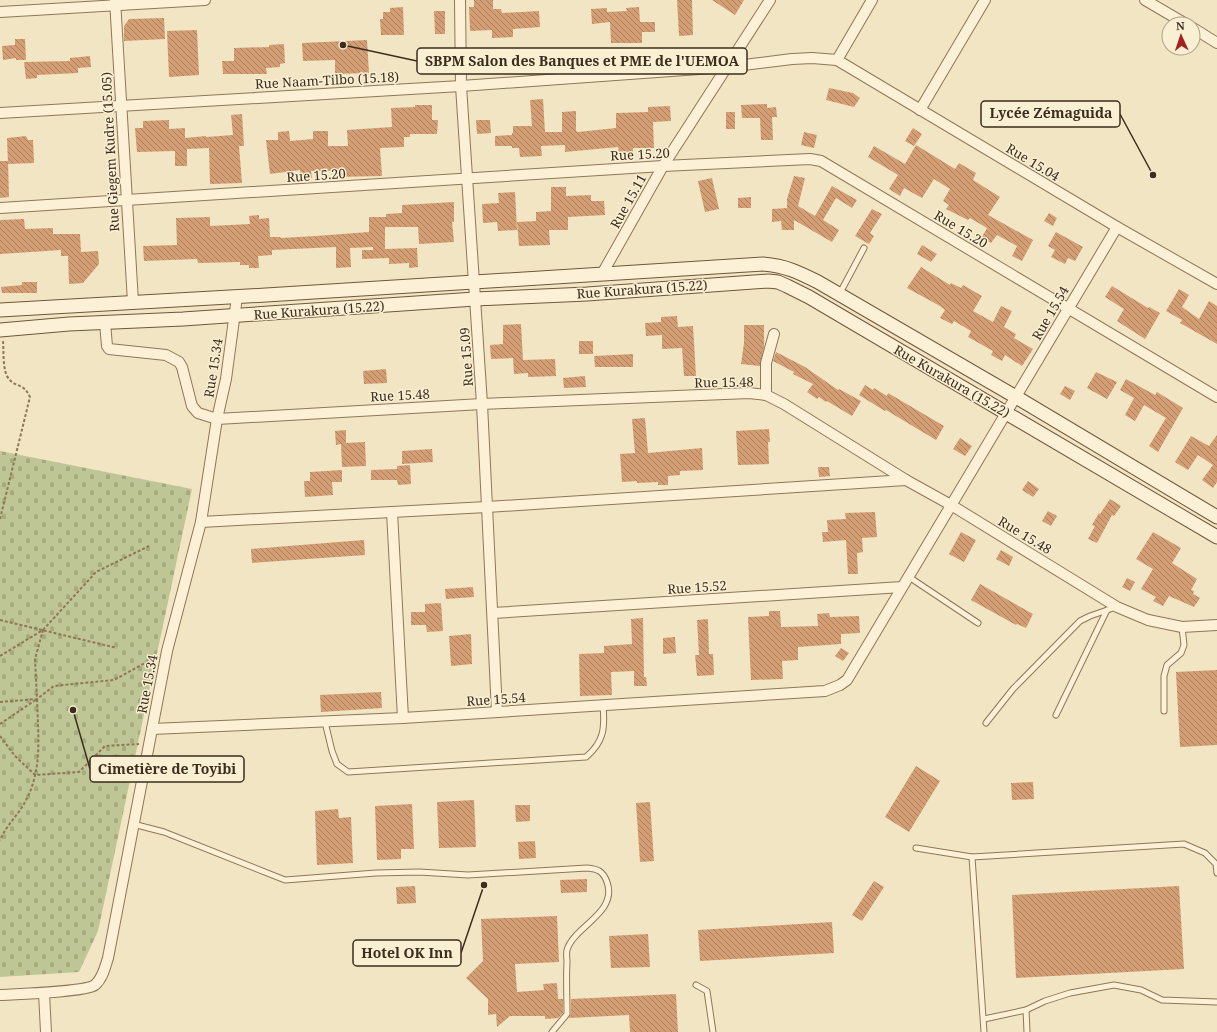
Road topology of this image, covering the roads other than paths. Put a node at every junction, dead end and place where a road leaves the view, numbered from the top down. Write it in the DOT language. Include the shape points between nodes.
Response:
graph roads {
  1 [pos="205,0"];
  2 [pos="460,0"];
  3 [pos="770,0"];
  4 [pos="872,0"];
  5 [pos="985,0"];
  6 [pos="1145,0"];
  7 [pos="115,2"];
  8 [pos="0,12"];
  9 [pos="1172,16"];
  10 [pos="1201,33"];
  11 [pos="1217,43"];
  12 [pos="837,60"];
  13 [pos="727,67"];
  14 [pos="461,86"];
  15 [pos="120,106"];
  16 [pos="920,110"];
  17 [pos="0,113"];
  18 [pos="663,166"];
  19 [pos="467,178"];
  20 [pos="126,201"];
  21 [pos="0,208"];
  22 [pos="1117,227"];
  23 [pos="864,248"];
  24 [pos="602,274"];
  25 [pos="474,282"];
  26 [pos="1217,284"];
  27 [pos="840,294"];
  28 [pos="236,297"];
  29 [pos="475,299"];
  30 [pos="133,302"];
  31 [pos="1068,307"];
  32 [pos="0,310"];
  33 [pos="234,316"];
  34 [pos="105,323"];
  35 [pos="1,330"];
  36 [pos="774,334"];
  37 [pos="766,395"];
  38 [pos="1217,396"];
  39 [pos="1016,397"];
  40 [pos="482,404"];
  41 [pos="1006,413"];
  42 [pos="217,419"];
  43 [pos="906,480"];
  44 [pos="951,505"];
  45 [pos="487,507"];
  46 [pos="392,512"];
  47 [pos="1217,517"];
  48 [pos="201,522"];
  49 [pos="1217,537"];
  50 [pos="909,577"];
  51 [pos="902,587"];
  52 [pos="1117,607"];
  53 [pos="1107,610"];
  54 [pos="493,613"];
  55 [pos="978,623"];
  56 [pos="1217,625"];
  57 [pos="1182,627"];
  58 [pos="603,706"];
  59 [pos="1164,711"];
  60 [pos="497,712"];
  61 [pos="1056,715"];
  62 [pos="403,718"];
  63 [pos="325,722"];
  64 [pos="986,723"];
  65 [pos="152,729"];
  66 [pos="133,824"];
  67 [pos="916,848"];
  68 [pos="972,857"];
  69 [pos="1217,873"];
  70 [pos="696,985"];
  71 [pos="44,993"];
  72 [pos="0,995"];
  73 [pos="1217,1002"];
  74 [pos="1026,1010"];
  75 [pos="984,1019"];
  76 [pos="46,1032"];
  77 [pos="552,1032"];
  78 [pos="713,1032"];
  79 [pos="984,1032"];
  80 [pos="1027,1032"];
  1 -- 7 [label="street"];
  2 -- 14 [label="street, Rue 15.09"];
  3 -- 13 [label="street, Rue 15.11"];
  4 -- 12 [label="street"];
  5 -- 16 [label="street"];
  6 -- 9 [label="street"];
  7 -- 8 [label="street"];
  7 -- 15 [label="street, Rue Giegem Kudre (15.05)"];
  10 -- 11 [label="street"];
  12 -- 13 [label="street, Rue Naam-Tilbo (15.18)" via="792,59"];
  12 -- 16 [label="street, Rue 15.04"];
  13 -- 14 [label="street, Rue Naam-Tilbo (15.18)"];
  13 -- 18 [label="street, Rue 15.11"];
  14 -- 15 [label="street, Rue Naam-Tilbo (15.18)"];
  14 -- 19 [label="street, Rue 15.09"];
  15 -- 17 [label="street, Rue Naam-Tilbo (15.18)"];
  15 -- 20 [label="street, Rue Giegem Kudre (15.05)"];
  16 -- 22 [label="street, Rue 15.04"];
  18 -- 19 [label="street, Rue 15.20"];
  18 -- 24 [label="street, Rue 15.11"];
  18 -- 31 [label="street, Rue 15.20" via="798,158 821,162"];
  19 -- 20 [label="street, Rue 15.20"];
  19 -- 25 [label="street, Rue 15.09"];
  20 -- 21 [label="street, Rue 15.20"];
  20 -- 30 [label="street, Rue Giegem Kudre (15.05)"];
  22 -- 26 [label="street, Rue 15.04"];
  22 -- 31 [label="street, Rue 15.54"];
  23 -- 27 [label="lane"];
  24 -- 25 [label="main road, Rue Kurakura (15.22)"];
  24 -- 27 [label="main road, Rue Kurakura (15.22)" via="778,265 791,268"];
  25 -- 28 [label="main road, Rue Kurakura (15.22)"];
  25 -- 29 [label="street, Rue 15.09"];
  27 -- 39 [label="main road, Rue Kurakura (15.22)"];
  28 -- 30 [label="main road, Rue Kurakura (15.22)"];
  28 -- 33 [label="street, Rue 15.34"];
  29 -- 33 [label="main road, Rue Kurakura (15.22)"];
  29 -- 40 [label="street, Rue 15.09"];
  29 -- 41 [label="main road, Rue Kurakura (15.22)" via="778,282 809,297"];
  30 -- 32 [label="main road, Rue Kurakura (15.22)"];
  31 -- 38 [label="street, Rue 15.20"];
  31 -- 39 [label="street, Rue 15.54"];
  33 -- 34 [label="main road, Rue Kurakura (15.22)"];
  33 -- 42 [label="street, Rue 15.34" via="226,379"];
  34 -- 35 [label="main road, Rue Kurakura (15.22)"];
  34 -- 42 [label="street" via="109,348 166,355 179,362 192,406 198,413"];
  36 -- 37 [label="street" via="766,363"];
  37 -- 40 [label="street, Rue 15.48" via="748,393"];
  37 -- 43 [label="street, Rue 15.48"];
  39 -- 41 [label="street, Rue 15.54"];
  39 -- 47 [label="main road, Rue Kurakura (15.22)"];
  40 -- 42 [label="street, Rue 15.48"];
  40 -- 45 [label="street, Rue 15.09"];
  41 -- 44 [label="street, Rue 15.54"];
  41 -- 49 [label="main road, Rue Kurakura (15.22)"];
  42 -- 48 [label="street, Rue 15.34"];
  43 -- 44 [label="street, Rue 15.48"];
  43 -- 45 [label="street"];
  44 -- 50 [label="street, Rue 15.54"];
  44 -- 52 [label="street, Rue 15.48"];
  45 -- 46 [label="street"];
  45 -- 54 [label="street, Rue 15.09"];
  46 -- 48 [label="street"];
  46 -- 62 [label="street"];
  48 -- 65 [label="street, Rue 15.34" via="167,651"];
  50 -- 51 [label="street, Rue 15.54"];
  50 -- 55 [label="lane"];
  51 -- 54 [label="street, Rue 15.52"];
  51 -- 58 [label="street, Rue 15.54" via="847,680 825,691"];
  52 -- 53 [label="lane"];
  52 -- 57 [label="street, Rue 15.48" via="1148,620"];
  53 -- 61 [label="lane"];
  53 -- 64 [label="lane" via="1080,621 1012,689"];
  54 -- 60 [label="street, Rue 15.09"];
  56 -- 57 [label="street, Rue 15.48"];
  57 -- 59 [label="lane" via="1184,645 1181,653 1167,665 1164,676"];
  58 -- 60 [label="street, Rue 15.54"];
  58 -- 63 [label="lane" via="602,738 595,750 586,758 348,772 337,764"];
  60 -- 62 [label="street, Rue 15.54"];
  62 -- 63 [label="street, Rue 15.54"];
  63 -- 65 [label="street, Rue 15.54"];
  65 -- 66 [label="street, Rue 15.34"];
  66 -- 71 [label="street, Rue 15.34" via="102,978 94,986"];
  66 -- 77 [label="lane" via="164,832 285,880 376,873 468,875 598,869 605,876 610,888 608,900 600,913 576,936 567,950 567,1014"];
  67 -- 68 [label="lane"];
  68 -- 69 [label="lane" via="1184,844 1205,852 1216,864"];
  68 -- 75 [label="lane"];
  70 -- 78 [label="lane" via="707,990"];
  71 -- 72 [label="street, Rue 15.34"];
  71 -- 76 [label="street"];
  73 -- 74 [label="lane" via="1162,1000 1141,990 1114,985 1070,993"];
  74 -- 75 [label="lane"];
  74 -- 80 [label="lane"];
  75 -- 79 [label="lane"];
}
